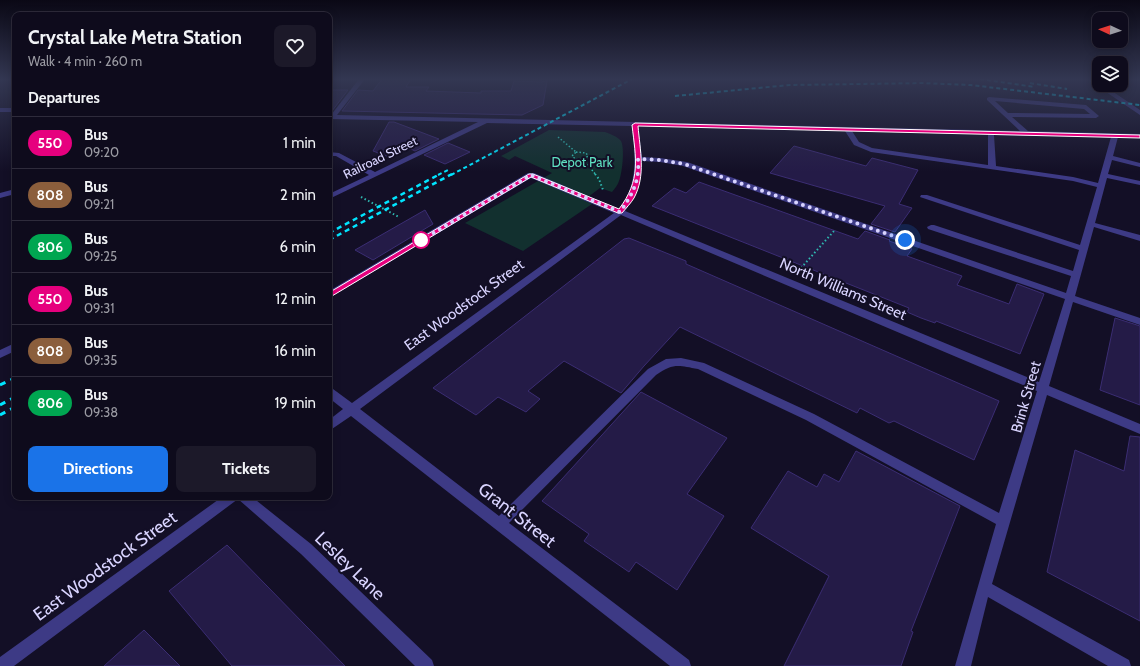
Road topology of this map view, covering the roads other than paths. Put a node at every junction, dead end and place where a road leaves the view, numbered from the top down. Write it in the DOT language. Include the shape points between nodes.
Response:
graph roads {
  1 [pos="1001,110"];
  2 [pos="1089,110"];
  3 [pos="1006,115"];
  4 [pos="332,118"];
  5 [pos="486,121"];
  6 [pos="635,125"];
  7 [pos="848,130"];
  8 [pos="991,133"];
  9 [pos="1027,134"];
  10 [pos="1115,136"];
  11 [pos="1140,136"];
  12 [pos="332,154"];
  13 [pos="1109,157"];
  14 [pos="638,159"];
  15 [pos="1140,165"];
  16 [pos="992,167"];
  17 [pos="375,175"];
  18 [pos="1104,175"];
  19 [pos="1140,183"];
  20 [pos="1101,186"];
  21 [pos="12,192"];
  22 [pos="0,196"];
  23 [pos="332,196"];
  24 [pos="924,197"];
  25 [pos="620,212"];
  26 [pos="1090,224"];
  27 [pos="931,227"];
  28 [pos="1140,238"];
  29 [pos="1084,249"];
  30 [pos="1076,275"];
  31 [pos="332,293"];
  32 [pos="1070,297"];
  33 [pos="1140,322"];
  34 [pos="12,348"];
  35 [pos="0,354"];
  36 [pos="1044,390"];
  37 [pos="332,394"];
  38 [pos="352,410"];
  39 [pos="332,424"];
  40 [pos="1140,429"];
  41 [pos="228,500"];
  42 [pos="247,500"];
  43 [pos="1004,522"];
  44 [pos="499,524"];
  45 [pos="984,587"];
  46 [pos="1117,664"];
  47 [pos="1,666"];
  48 [pos="426,666"];
  49 [pos="683,666"];
  50 [pos="963,666"];
  1 -- 3 [label="street"];
  2 -- 3 [label="street" via="1096,116"];
  3 -- 9 [label="street"];
  4 -- 5 [label="street"];
  5 -- 6 [label="street"];
  5 -- 17 [label="street, Railroad Street"];
  6 -- 7 [label="street"];
  6 -- 14 [label="street"];
  7 -- 8 [label="street"];
  7 -- 16 [label="street" via="854,142 871,150"];
  8 -- 9 [label="street"];
  8 -- 16 [label="street"];
  9 -- 10 [label="street"];
  10 -- 11 [label="street"];
  10 -- 13 [label="street, Brink Street"];
  12 -- 17 [label="street" via="337,154"];
  13 -- 15 [label="street"];
  13 -- 18 [label="street, Brink Street"];
  14 -- 25 [label="street" via="637,183"];
  14 -- 32 [label="street" via="684,164"];
  16 -- 20 [label="street" via="1073,179"];
  17 -- 23 [label="street, Railroad Street"];
  18 -- 19 [label="street"];
  18 -- 20 [label="street, Brink Street"];
  20 -- 26 [label="street, Brink Street"];
  21 -- 22 [label="street"];
  24 -- 29 [label="street"];
  25 -- 31 [label="street, North Williams Street" via="531,175"];
  25 -- 36 [label="street, North Williams Street"];
  25 -- 38 [label="street, East Woodstock Street"];
  26 -- 28 [label="street"];
  26 -- 29 [label="street, Brink Street"];
  27 -- 30 [label="street"];
  29 -- 30 [label="street, Brink Street"];
  30 -- 32 [label="street, Brink Street"];
  32 -- 33 [label="street"];
  32 -- 36 [label="street, Brink Street"];
  34 -- 35 [label="street"];
  36 -- 40 [label="street, North Williams Street"];
  36 -- 43 [label="street, Brink Street"];
  37 -- 38 [label="street, Grant Street"];
  38 -- 39 [label="street, East Woodstock Street"];
  38 -- 44 [label="street, Grant Street"];
  41 -- 47 [label="street, East Woodstock Street"];
  42 -- 48 [label="street, Lesley Lane" via="306,549"];
  43 -- 44 [label="street" via="810,417 700,366 681,362 666,363 652,372"];
  43 -- 45 [label="street, Brink Street"];
  44 -- 49 [label="street, Grant Street"];
  45 -- 46 [label="street"];
  45 -- 50 [label="street, Brink Street"];
}
